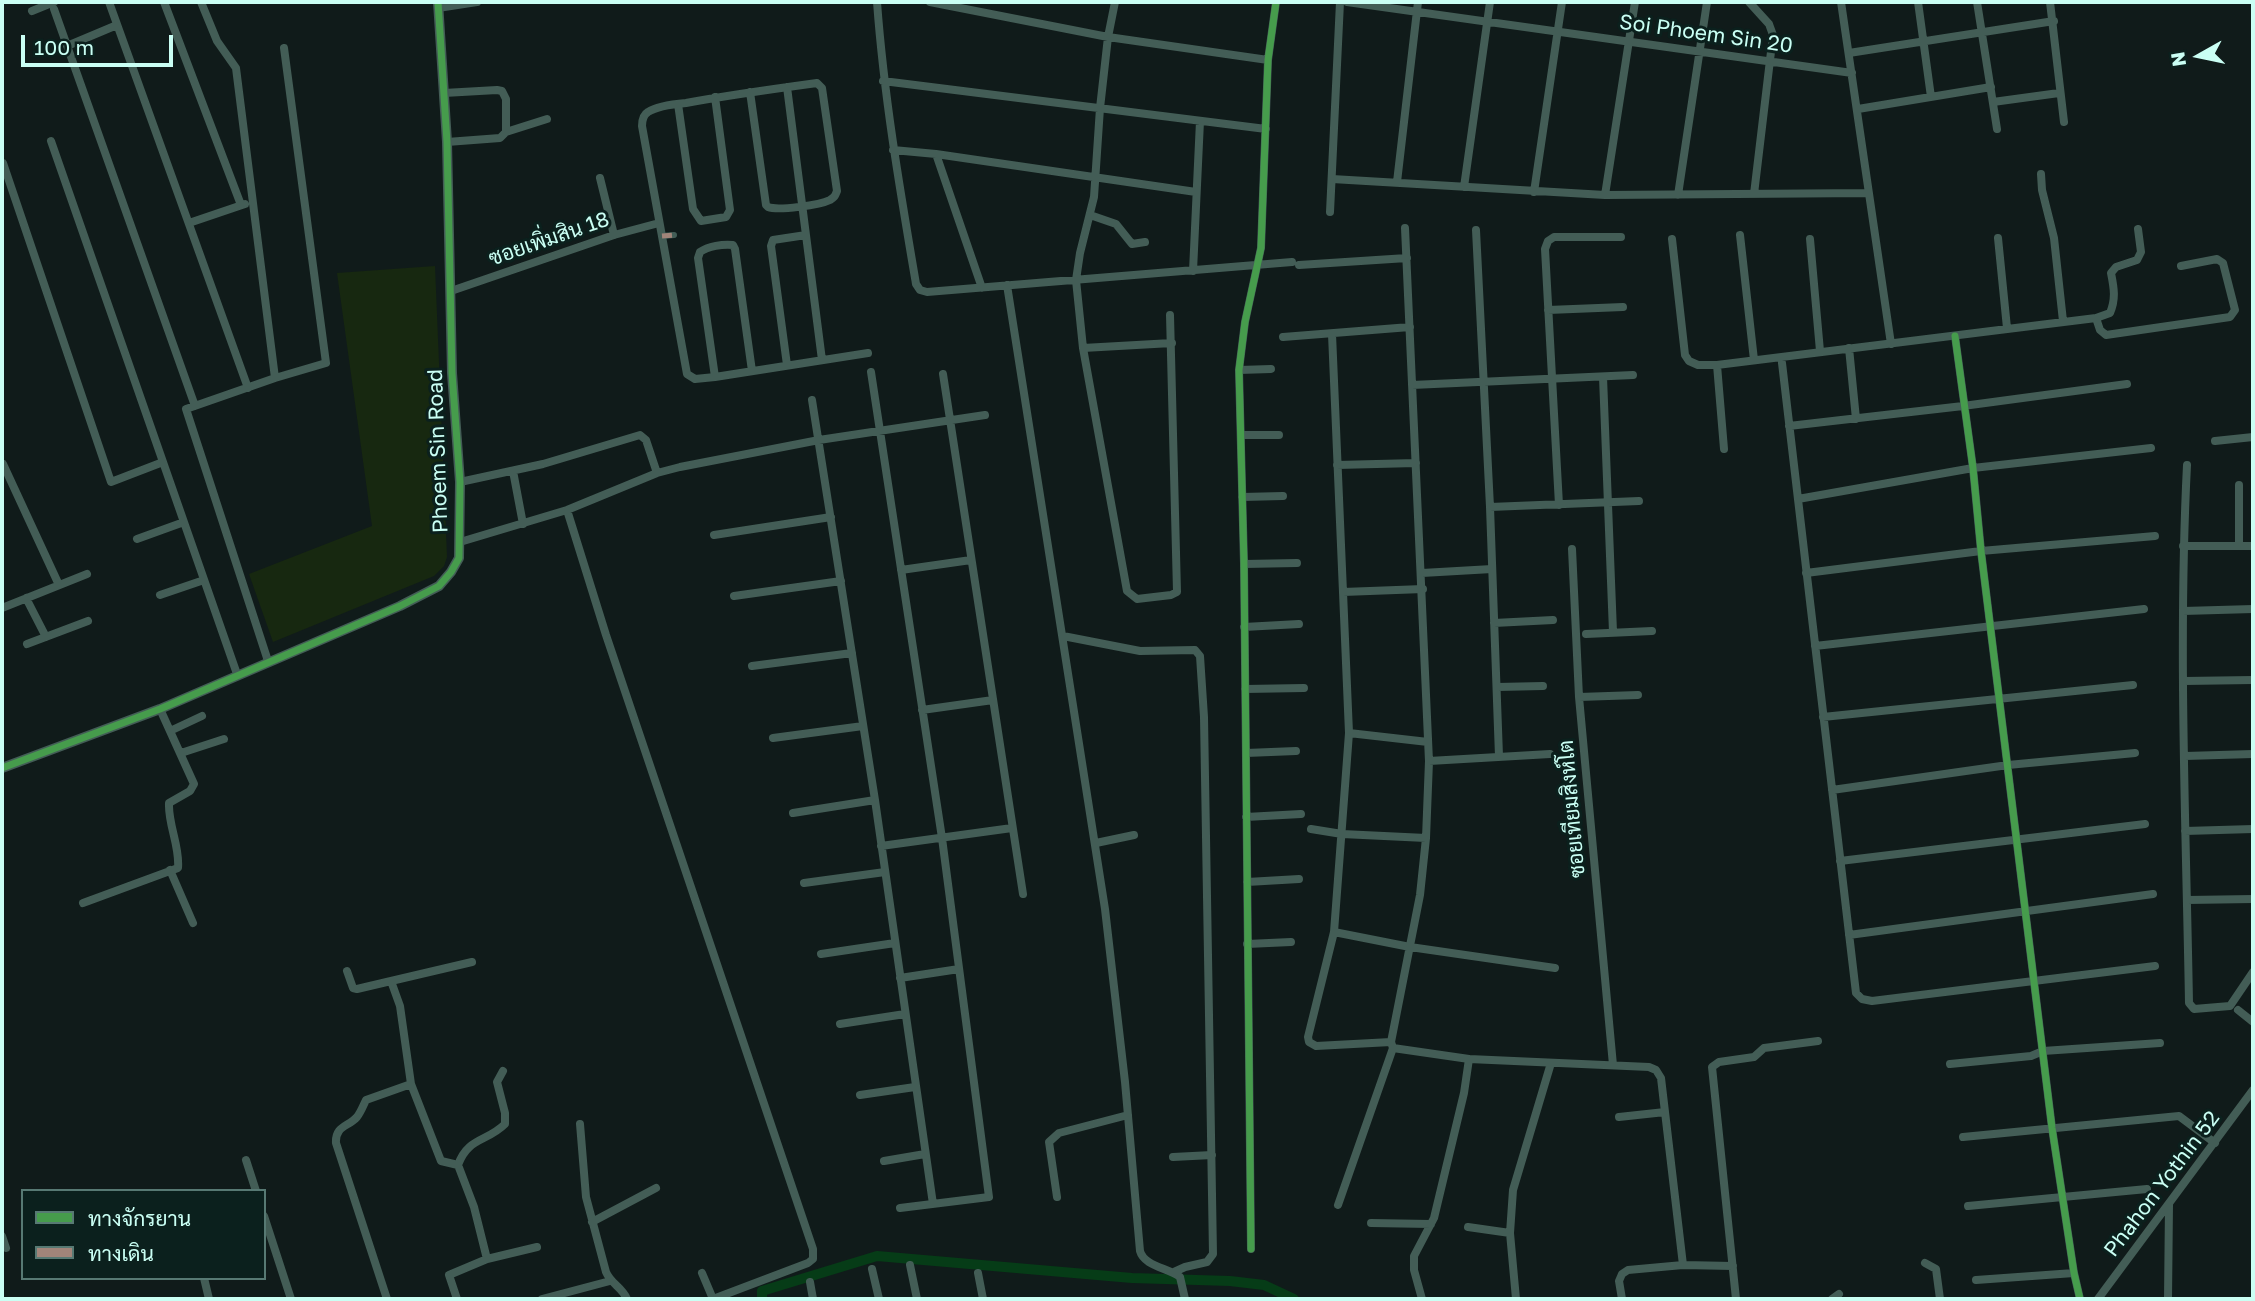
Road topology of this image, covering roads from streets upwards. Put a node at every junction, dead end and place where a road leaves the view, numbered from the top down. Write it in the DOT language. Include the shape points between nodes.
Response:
graph roads {
  1 [pos="108,2"];
  2 [pos="164,2"];
  3 [pos="201,2"];
  4 [pos="477,2"];
  5 [pos="877,2"];
  6 [pos="930,2"];
  7 [pos="1115,2"];
  8 [pos="1276,2"];
  9 [pos="1340,2"];
  10 [pos="1347,2"];
  11 [pos="1418,2"];
  12 [pos="1490,2"];
  13 [pos="1562,2"];
  14 [pos="1634,2"];
  15 [pos="1707,2"];
  16 [pos="1749,2"];
  17 [pos="1840,2"];
  18 [pos="1918,2"];
  19 [pos="1978,2"];
  20 [pos="2050,2"];
  21 [pos="438,5"];
  22 [pos="54,6"];
  23 [pos="1416,11"];
  24 [pos="32,12"];
  25 [pos="1486,21"];
  26 [pos="2053,22"];
  27 [pos="117,25"];
  28 [pos="1557,31"];
  29 [pos="1983,33"];
  30 [pos="1108,37"];
  31 [pos="1628,41"];
  32 [pos="1924,42"];
  33 [pos="67,46"];
  34 [pos="284,48"];
  35 [pos="1699,51"];
  36 [pos="1849,54"];
  37 [pos="1268,60"];
  38 [pos="1770,61"];
  39 [pos="1852,72"];
  40 [pos="883,81"];
  41 [pos="787,87"];
  42 [pos="1991,87"];
  43 [pos="750,92"];
  44 [pos="444,93"];
  45 [pos="2059,93"];
  46 [pos="715,97"];
  47 [pos="1931,97"];
  48 [pos="1993,102"];
  49 [pos="678,104"];
  50 [pos="1100,108"];
  51 [pos="1858,109"];
  52 [pos="547,119"];
  53 [pos="1200,121"];
  54 [pos="2064,122"];
  55 [pos="1997,129"];
  56 [pos="1266,130"];
  57 [pos="506,132"];
  58 [pos="51,141"];
  59 [pos="447,142"];
  60 [pos="893,150"];
  61 [pos="936,154"];
  62 [pos="3,163"];
  63 [pos="2041,174"];
  64 [pos="600,178"];
  65 [pos="1094,178"];
  66 [pos="1332,179"];
  67 [pos="1397,182"];
  68 [pos="5,184"];
  69 [pos="1464,187"];
  70 [pos="1196,192"];
  71 [pos="1534,192"];
  72 [pos="1868,193"];
  73 [pos="1754,194"];
  74 [pos="1605,195"];
  75 [pos="1678,195"];
  76 [pos="253,201"];
  77 [pos="241,205"];
  78 [pos="803,205"];
  79 [pos="1331,212"];
  80 [pos="1090,215"];
  81 [pos="189,223"];
  82 [pos="659,223"];
  83 [pos="1405,228"];
  84 [pos="2138,229"];
  85 [pos="1476,230"];
  86 [pos="614,235"];
  87 [pos="674,235"];
  88 [pos="806,235"];
  89 [pos="1740,235"];
  90 [pos="662,236"];
  91 [pos="1621,237"];
  92 [pos="1997,238"];
  93 [pos="1672,239"];
  94 [pos="1810,239"];
  95 [pos="1145,242"];
  96 [pos="1407,258"];
  97 [pos="1259,265"];
  98 [pos="2180,266"];
  99 [pos="1193,271"];
  100 [pos="1076,280"];
  101 [pos="1007,285"];
  102 [pos="982,288"];
  103 [pos="451,291"];
  104 [pos="1623,307"];
  105 [pos="1548,310"];
  106 [pos="1170,316"];
  107 [pos="2096,318"];
  108 [pos="2063,321"];
  109 [pos="1410,327"];
  110 [pos="2007,328"];
  111 [pos="1332,334"];
  112 [pos="1955,336"];
  113 [pos="1283,337"];
  114 [pos="1171,343"];
  115 [pos="1891,344"];
  116 [pos="1083,348"];
  117 [pos="1849,348"];
  118 [pos="1820,351"];
  119 [pos="868,353"];
  120 [pos="1754,359"];
  121 [pos="822,360"];
  122 [pos="1782,363"];
  123 [pos="787,365"];
  124 [pos="1717,365"];
  125 [pos="1271,369"];
  126 [pos="1240,370"];
  127 [pos="752,371"];
  128 [pos="871,372"];
  129 [pos="943,374"];
  130 [pos="1633,375"];
  131 [pos="715,377"];
  132 [pos="1603,377"];
  133 [pos="275,378"];
  134 [pos="1552,379"];
  135 [pos="1483,382"];
  136 [pos="2127,384"];
  137 [pos="1412,385"];
  138 [pos="248,388"];
  139 [pos="812,400"];
  140 [pos="195,406"];
  141 [pos="1963,406"];
  142 [pos="985,415"];
  143 [pos="1856,419"];
  144 [pos="950,421"];
  145 [pos="1789,426"];
  146 [pos="880,430"];
  147 [pos="1242,435"];
  148 [pos="1279,435"];
  149 [pos="2253,437"];
  150 [pos="819,440"];
  151 [pos="2215,441"];
  152 [pos="2151,447"];
  153 [pos="1724,449"];
  154 [pos="163,462"];
  155 [pos="1416,463"];
  156 [pos="4,464"];
  157 [pos="1337,465"];
  158 [pos="2187,465"];
  159 [pos="1973,468"];
  160 [pos="513,471"];
  161 [pos="657,473"];
  162 [pos="460,482"];
  163 [pos="2239,485"];
  164 [pos="1283,496"];
  165 [pos="1242,497"];
  166 [pos="1798,499"];
  167 [pos="1639,502"];
  168 [pos="1607,503"];
  169 [pos="1559,505"];
  170 [pos="1490,507"];
  171 [pos="567,510"];
  172 [pos="831,517"];
  173 [pos="184,522"];
  174 [pos="523,523"];
  175 [pos="714,535"];
  176 [pos="2155,536"];
  177 [pos="137,540"];
  178 [pos="460,542"];
  179 [pos="2183,546"];
  180 [pos="2239,546"];
  181 [pos="2253,546"];
  182 [pos="1572,549"];
  183 [pos="1981,551"];
  184 [pos="971,560"];
  185 [pos="1297,563"];
  186 [pos="1244,564"];
  187 [pos="1492,569"];
  188 [pos="901,570"];
  189 [pos="1422,573"];
  190 [pos="1806,573"];
  191 [pos="87,574"];
  192 [pos="204,580"];
  193 [pos="841,581"];
  194 [pos="59,585"];
  195 [pos="1423,589"];
  196 [pos="1343,592"];
  197 [pos="160,596"];
  198 [pos="734,596"];
  199 [pos="26,598"];
  200 [pos="2,608"];
  201 [pos="2144,609"];
  202 [pos="2253,609"];
  203 [pos="2183,611"];
  204 [pos="1553,620"];
  205 [pos="88,621"];
  206 [pos="1493,623"];
  207 [pos="1299,624"];
  208 [pos="1990,626"];
  209 [pos="1244,628"];
  210 [pos="1652,631"];
  211 [pos="1613,632"];
  212 [pos="1586,634"];
  213 [pos="1063,636"];
  214 [pos="46,637"];
  215 [pos="27,644"];
  216 [pos="1815,646"];
  217 [pos="852,653"];
  218 [pos="268,661"];
  219 [pos="751,666"];
  220 [pos="237,674"];
  221 [pos="2253,680"];
  222 [pos="2183,681"];
  223 [pos="2133,685"];
  224 [pos="1543,686"];
  225 [pos="1497,687"];
  226 [pos="1304,688"];
  227 [pos="1245,689"];
  228 [pos="1638,695"];
  229 [pos="1579,696"];
  230 [pos="1999,698"];
  231 [pos="993,700"];
  232 [pos="160,709"];
  233 [pos="922,709"];
  234 [pos="202,716"];
  235 [pos="1823,717"];
  236 [pos="863,726"];
  237 [pos="170,730"];
  238 [pos="1349,733"];
  239 [pos="773,738"];
  240 [pos="224,739"];
  241 [pos="1428,742"];
  242 [pos="1296,751"];
  243 [pos="181,753"];
  244 [pos="1246,753"];
  245 [pos="2135,753"];
  246 [pos="1550,754"];
  247 [pos="2253,754"];
  248 [pos="1499,756"];
  249 [pos="2185,756"];
  250 [pos="1429,761"];
  251 [pos="2008,765"];
  252 [pos="2,768"];
  253 [pos="1832,790"];
  254 [pos="874,800"];
  255 [pos="793,813"];
  256 [pos="1301,814"];
  257 [pos="1246,817"];
  258 [pos="2145,824"];
  259 [pos="1012,828"];
  260 [pos="1311,829"];
  261 [pos="2253,829"];
  262 [pos="2185,831"];
  263 [pos="1342,834"];
  264 [pos="1134,835"];
  265 [pos="942,838"];
  266 [pos="1426,838"];
  267 [pos="2017,840"];
  268 [pos="1096,843"];
  269 [pos="881,846"];
  270 [pos="1840,861"];
  271 [pos="170,870"];
  272 [pos="885,872"];
  273 [pos="1299,878"];
  274 [pos="1247,882"];
  275 [pos="804,883"];
  276 [pos="1023,894"];
  277 [pos="2152,894"];
  278 [pos="2253,899"];
  279 [pos="2187,900"];
  280 [pos="83,903"];
  281 [pos="2026,911"];
  282 [pos="193,923"];
  283 [pos="1334,932"];
  284 [pos="1849,934"];
  285 [pos="1291,942"];
  286 [pos="895,943"];
  287 [pos="1248,944"];
  288 [pos="1410,947"];
  289 [pos="821,954"];
  290 [pos="472,962"];
  291 [pos="2155,967"];
  292 [pos="1555,968"];
  293 [pos="959,969"];
  294 [pos="346,971"];
  295 [pos="2253,972"];
  296 [pos="900,978"];
  297 [pos="2034,980"];
  298 [pos="391,981"];
  299 [pos="2238,1010"];
  300 [pos="905,1014"];
  301 [pos="2253,1022"];
  302 [pos="840,1024"];
  303 [pos="1818,1041"];
  304 [pos="2160,1043"];
  305 [pos="1392,1045"];
  306 [pos="2043,1051"];
  307 [pos="1469,1059"];
  308 [pos="1551,1063"];
  309 [pos="1950,1064"];
  310 [pos="1613,1065"];
  311 [pos="503,1071"];
  312 [pos="411,1084"];
  313 [pos="915,1087"];
  314 [pos="2253,1090"];
  315 [pos="860,1095"];
  316 [pos="1665,1112"];
  317 [pos="1128,1115"];
  318 [pos="1619,1118"];
  319 [pos="580,1124"];
  320 [pos="2052,1128"];
  321 [pos="1963,1137"];
  322 [pos="2215,1143"];
  323 [pos="925,1154"];
  324 [pos="1212,1155"];
  325 [pos="1173,1157"];
  326 [pos="246,1160"];
  327 [pos="884,1161"];
  328 [pos="458,1165"];
  329 [pos="656,1188"];
  330 [pos="255,1189"];
  331 [pos="2147,1189"];
  332 [pos="1057,1197"];
  333 [pos="2062,1197"];
  334 [pos="933,1204"];
  335 [pos="2169,1205"];
  336 [pos="1338,1206"];
  337 [pos="1968,1206"];
  338 [pos="900,1208"];
  339 [pos="266,1222"];
  340 [pos="592,1222"];
  341 [pos="1371,1223"];
  342 [pos="1432,1224"];
  343 [pos="1468,1227"];
  344 [pos="1510,1233"];
  345 [pos="2,1236"];
  346 [pos="537,1247"];
  347 [pos="6,1248"];
  348 [pos="1251,1249"];
  349 [pos="488,1259"];
  350 [pos="1925,1263"];
  351 [pos="910,1265"];
  352 [pos="1683,1265"];
  353 [pos="1733,1266"];
  354 [pos="872,1269"];
  355 [pos="702,1273"];
  356 [pos="978,1273"];
  357 [pos="2074,1273"];
  358 [pos="1179,1278"];
  359 [pos="204,1280"];
  360 [pos="1976,1280"];
  361 [pos="610,1281"];
  362 [pos="810,1282"];
  363 [pos="209,1299"];
  364 [pos="291,1299"];
  365 [pos="387,1299"];
  366 [pos="457,1299"];
  367 [pos="541,1299"];
  368 [pos="627,1299"];
  369 [pos="713,1299"];
  370 [pos="813,1299"];
  371 [pos="879,1299"];
  372 [pos="917,1299"];
  373 [pos="983,1299"];
  374 [pos="1185,1299"];
  375 [pos="1422,1299"];
  376 [pos="1516,1299"];
  377 [pos="1622,1299"];
  378 [pos="1736,1299"];
  379 [pos="1940,1299"];
  380 [pos="2080,1299"];
  381 [pos="2098,1299"];
  382 [pos="2168,1299"];
  1 -- 27 [label="street"];
  2 -- 77 [label="street"];
  3 -- 76 [label="street" via="217,41 236,68"];
  4 -- 21 [label="street"];
  5 -- 40 [label="street"];
  6 -- 30 [label="street"];
  7 -- 30 [label="street"];
  8 -- 37 [label="street"];
  9 -- 66 [label="street"];
  10 -- 23 [label="street, Soi Phoem Sin 20"];
  11 -- 23 [label="street"];
  12 -- 25 [label="street"];
  13 -- 28 [label="street"];
  14 -- 31 [label="street"];
  15 -- 35 [label="street"];
  16 -- 38 [label="street" via="1773,29"];
  17 -- 36 [label="street"];
  18 -- 32 [label="street"];
  19 -- 29 [label="street"];
  20 -- 26 [label="street"];
  21 -- 44 [label="street, Phoem Sin Road"];
  22 -- 24 [label="street"];
  22 -- 33 [label="street"];
  23 -- 25 [label="street, Soi Phoem Sin 20"];
  23 -- 67 [label="street"];
  25 -- 28 [label="street, Soi Phoem Sin 20"];
  25 -- 69 [label="street"];
  26 -- 29 [label="street"];
  26 -- 45 [label="street"];
  27 -- 33 [label="street"];
  27 -- 81 [label="street"];
  28 -- 31 [label="street, Soi Phoem Sin 20"];
  28 -- 71 [label="street"];
  29 -- 32 [label="street"];
  29 -- 42 [label="street"];
  30 -- 37 [label="street"];
  30 -- 50 [label="street"];
  31 -- 35 [label="street, Soi Phoem Sin 20"];
  31 -- 74 [label="street"];
  32 -- 36 [label="street"];
  32 -- 47 [label="street"];
  33 -- 140 [label="street"];
  34 -- 133 [label="street" via="326,363"];
  35 -- 38 [label="street, Soi Phoem Sin 20"];
  35 -- 75 [label="street"];
  36 -- 39 [label="street"];
  37 -- 56 [label="street"];
  38 -- 39 [label="street, Soi Phoem Sin 20"];
  38 -- 73 [label="street"];
  39 -- 51 [label="street"];
  40 -- 50 [label="street"];
  40 -- 60 [label="street"];
  41 -- 43 [label="street"];
  41 -- 78 [label="street"];
  41 -- 78 [label="street" via="821,85 837,191 828,200"];
  42 -- 47 [label="street"];
  42 -- 48 [label="street"];
  43 -- 46 [label="street"];
  43 -- 78 [label="street" via="766,205 772,209"];
  44 -- 57 [label="street" via="502,91"];
  44 -- 59 [label="street, Phoem Sin Road"];
  45 -- 48 [label="street"];
  45 -- 54 [label="street"];
  46 -- 49 [label="street"];
  46 -- 49 [label="street" via="730,209 721,220 701,221 692,209"];
  47 -- 51 [label="street"];
  48 -- 55 [label="street"];
  49 -- 82 [label="street" via="650,111 642,120"];
  50 -- 53 [label="street"];
  50 -- 65 [label="street"];
  51 -- 72 [label="street"];
  52 -- 57 [label="street"];
  53 -- 56 [label="street"];
  53 -- 70 [label="street"];
  56 -- 97 [label="street"];
  57 -- 59 [label="street" via="492,140"];
  58 -- 154 [label="street"];
  59 -- 103 [label="street, Phoem Sin Road"];
  60 -- 61 [label="street"];
  60 -- 102 [label="street" via="916,284 927,292"];
  61 -- 65 [label="street"];
  61 -- 102 [label="street"];
  62 -- 68 [label="street"];
  63 -- 108 [label="street"];
  64 -- 86 [label="street"];
  65 -- 70 [label="street"];
  65 -- 80 [label="street"];
  66 -- 67 [label="street"];
  66 -- 79 [label="street"];
  67 -- 69 [label="street"];
  68 -- 154 [label="street" via="111,482"];
  69 -- 71 [label="street"];
  70 -- 99 [label="street"];
  71 -- 74 [label="street"];
  72 -- 73 [label="street"];
  72 -- 115 [label="street"];
  73 -- 75 [label="street"];
  74 -- 75 [label="street"];
  76 -- 77 [label="street"];
  76 -- 133 [label="street"];
  77 -- 81 [label="street"];
  78 -- 88 [label="street"];
  80 -- 95 [label="street" via="1116,224 1132,244"];
  80 -- 100 [label="street"];
  81 -- 138 [label="street"];
  82 -- 86 [label="street, ซอยเพิ่มสิน 18"];
  82 -- 90 [label="street"];
  83 -- 96 [label="street"];
  84 -- 107 [label="street" via="2141,252 2137,260 2111,273 2113,305 2110,313"];
  85 -- 135 [label="street"];
  86 -- 103 [label="street, ซอยเพิ่มสิน 18"];
  87 -- 90 [label="street"];
  88 -- 121 [label="street"];
  88 -- 123 [label="street" via="778,238 771,246"];
  89 -- 120 [label="street"];
  90 -- 131 [label="street" via="687,374 695,379"];
  91 -- 105 [label="street" via="1554,237 1548,241"];
  92 -- 110 [label="street"];
  93 -- 124 [label="street" via="1685,355 1698,365"];
  94 -- 118 [label="street"];
  96 -- 97 [label="street"];
  96 -- 109 [label="street"];
  97 -- 99 [label="street"];
  97 -- 126 [label="street" via="1245,322"];
  98 -- 107 [label="street" via="2217,259 2223,263 2235,310 2230,317 2106,335"];
  99 -- 100 [label="street"];
  100 -- 101 [label="street"];
  100 -- 116 [label="street"];
  101 -- 102 [label="street"];
  101 -- 213 [label="street"];
  103 -- 162 [label="street, Phoem Sin Road"];
  104 -- 105 [label="street"];
  105 -- 134 [label="street"];
  106 -- 114 [label="street"];
  107 -- 108 [label="street"];
  108 -- 110 [label="street"];
  109 -- 111 [label="street"];
  109 -- 137 [label="street"];
  110 -- 112 [label="street"];
  111 -- 113 [label="street"];
  111 -- 157 [label="street"];
  112 -- 115 [label="street"];
  112 -- 141 [label="street"];
  114 -- 116 [label="street"];
  114 -- 116 [label="street" via="1177,592 1137,599 1127,591"];
  115 -- 117 [label="street"];
  117 -- 118 [label="street"];
  117 -- 143 [label="street"];
  118 -- 120 [label="street"];
  119 -- 121 [label="street"];
  120 -- 124 [label="street"];
  121 -- 123 [label="street"];
  122 -- 145 [label="street"];
  123 -- 127 [label="street"];
  124 -- 153 [label="street"];
  125 -- 126 [label="street"];
  126 -- 147 [label="street"];
  127 -- 131 [label="street"];
  127 -- 131 [label="street" via="735,249 728,244 710,247 698,258"];
  128 -- 146 [label="street"];
  129 -- 144 [label="street"];
  130 -- 132 [label="street"];
  132 -- 134 [label="street"];
  132 -- 168 [label="street"];
  133 -- 138 [label="street"];
  134 -- 135 [label="street"];
  134 -- 169 [label="street"];
  135 -- 137 [label="street"];
  135 -- 170 [label="street"];
  136 -- 141 [label="street"];
  137 -- 155 [label="street"];
  138 -- 140 [label="street"];
  139 -- 150 [label="street"];
  140 -- 218 [label="street" via="186,409"];
  141 -- 143 [label="street"];
  141 -- 159 [label="street"];
  142 -- 144 [label="street"];
  143 -- 145 [label="street"];
  144 -- 146 [label="street"];
  144 -- 184 [label="street"];
  145 -- 166 [label="street"];
  146 -- 150 [label="street"];
  146 -- 188 [label="street"];
  147 -- 148 [label="street"];
  147 -- 165 [label="street"];
  149 -- 151 [label="street"];
  150 -- 161 [label="street"];
  150 -- 172 [label="street"];
  152 -- 159 [label="street"];
  154 -- 173 [label="street"];
  155 -- 157 [label="street"];
  155 -- 189 [label="street"];
  156 -- 194 [label="street"];
  157 -- 196 [label="street"];
  158 -- 179 [label="street"];
  159 -- 166 [label="street"];
  159 -- 183 [label="street"];
  160 -- 161 [label="street" via="640,435 646,439"];
  160 -- 162 [label="street"];
  160 -- 174 [label="street"];
  161 -- 171 [label="street"];
  162 -- 178 [label="street, Phoem Sin Road"];
  163 -- 180 [label="street"];
  164 -- 165 [label="street"];
  165 -- 186 [label="street"];
  166 -- 190 [label="street"];
  167 -- 168 [label="street"];
  168 -- 169 [label="street"];
  168 -- 211 [label="street"];
  169 -- 170 [label="street"];
  170 -- 187 [label="street"];
  171 -- 174 [label="street"];
  171 -- 369 [label="street" via="813,1249 808,1263"];
  172 -- 175 [label="street"];
  172 -- 193 [label="street"];
  173 -- 177 [label="street"];
  173 -- 192 [label="street"];
  174 -- 178 [label="street"];
  176 -- 183 [label="street"];
  178 -- 218 [label="street, Phoem Sin Road" via="458,558 439,586"];
  179 -- 180 [label="street"];
  179 -- 203 [label="street"];
  180 -- 181 [label="street"];
  182 -- 229 [label="street, ซอยเทียมสิงห์โต"];
  183 -- 190 [label="street"];
  183 -- 208 [label="street"];
  184 -- 188 [label="street"];
  184 -- 231 [label="street"];
  185 -- 186 [label="street"];
  186 -- 209 [label="street"];
  187 -- 189 [label="street"];
  187 -- 206 [label="street"];
  188 -- 233 [label="street"];
  189 -- 195 [label="street"];
  190 -- 216 [label="street"];
  191 -- 194 [label="street"];
  192 -- 197 [label="street"];
  192 -- 220 [label="street"];
  193 -- 198 [label="street"];
  193 -- 217 [label="street"];
  194 -- 199 [label="street"];
  195 -- 196 [label="street"];
  195 -- 241 [label="street"];
  196 -- 238 [label="street"];
  199 -- 200 [label="street"];
  199 -- 214 [label="street"];
  201 -- 208 [label="street"];
  202 -- 203 [label="street"];
  203 -- 222 [label="street"];
  204 -- 206 [label="street"];
  205 -- 214 [label="street"];
  206 -- 225 [label="street"];
  207 -- 209 [label="street"];
  208 -- 216 [label="street"];
  208 -- 230 [label="street"];
  209 -- 227 [label="street"];
  210 -- 211 [label="street"];
  211 -- 212 [label="street"];
  213 -- 268 [label="street"];
  213 -- 324 [label="street" via="1140,651 1195,650 1200,656"];
  214 -- 215 [label="street"];
  216 -- 235 [label="street"];
  217 -- 219 [label="street"];
  217 -- 236 [label="street"];
  218 -- 220 [label="street, Phoem Sin Road"];
  220 -- 232 [label="street, Phoem Sin Road"];
  221 -- 222 [label="street"];
  222 -- 249 [label="street"];
  223 -- 230 [label="street"];
  224 -- 225 [label="street"];
  225 -- 248 [label="street"];
  226 -- 227 [label="street"];
  227 -- 244 [label="street"];
  228 -- 229 [label="street"];
  229 -- 310 [label="street, ซอยเทียมสิงห์โต"];
  230 -- 235 [label="street"];
  230 -- 251 [label="street"];
  231 -- 233 [label="street"];
  231 -- 259 [label="street"];
  232 -- 237 [label="street"];
  232 -- 252 [label="street, Phoem Sin Road"];
  233 -- 265 [label="street"];
  234 -- 237 [label="street"];
  235 -- 253 [label="street"];
  236 -- 239 [label="street"];
  236 -- 254 [label="street"];
  237 -- 243 [label="street"];
  238 -- 241 [label="street"];
  238 -- 263 [label="street"];
  240 -- 243 [label="street"];
  241 -- 250 [label="street"];
  242 -- 244 [label="street"];
  243 -- 271 [label="street" via="194,785 169,803 179,864"];
  244 -- 257 [label="street"];
  245 -- 251 [label="street"];
  246 -- 248 [label="street"];
  247 -- 249 [label="street"];
  248 -- 250 [label="street"];
  249 -- 262 [label="street"];
  250 -- 266 [label="street"];
  251 -- 253 [label="street"];
  251 -- 267 [label="street"];
  253 -- 270 [label="street"];
  254 -- 255 [label="street"];
  254 -- 269 [label="street"];
  256 -- 257 [label="street"];
  257 -- 274 [label="street"];
  258 -- 267 [label="street"];
  259 -- 265 [label="street"];
  259 -- 276 [label="street"];
  260 -- 263 [label="street"];
  261 -- 262 [label="street"];
  262 -- 279 [label="street"];
  263 -- 266 [label="street"];
  263 -- 283 [label="street"];
  264 -- 268 [label="street"];
  265 -- 269 [label="street"];
  265 -- 293 [label="street"];
  266 -- 288 [label="street"];
  267 -- 270 [label="street"];
  267 -- 281 [label="street"];
  268 -- 317 [label="street"];
  269 -- 272 [label="street"];
  270 -- 284 [label="street"];
  271 -- 280 [label="street"];
  271 -- 282 [label="street"];
  272 -- 275 [label="street"];
  272 -- 286 [label="street"];
  273 -- 274 [label="street"];
  274 -- 287 [label="street"];
  277 -- 281 [label="street"];
  278 -- 279 [label="street"];
  279 -- 295 [label="street" via="2189,1003 2193,1009 2230,1006"];
  281 -- 284 [label="street"];
  281 -- 297 [label="street"];
  283 -- 288 [label="street"];
  283 -- 305 [label="street" via="1309,1042 1316,1046"];
  284 -- 297 [label="street" via="1856,993 1862,999"];
  285 -- 287 [label="street"];
  286 -- 289 [label="street"];
  286 -- 296 [label="street"];
  287 -- 348 [label="street"];
  288 -- 292 [label="street"];
  288 -- 305 [label="street"];
  290 -- 298 [label="street"];
  291 -- 297 [label="street"];
  293 -- 296 [label="street"];
  293 -- 334 [label="street" via="989,1197"];
  294 -- 298 [label="street" via="357,989"];
  296 -- 300 [label="street"];
  297 -- 306 [label="street"];
  298 -- 312 [label="street" via="400,1006"];
  299 -- 301 [label="street"];
  300 -- 302 [label="street"];
  300 -- 313 [label="street"];
  303 -- 353 [label="street" via="1764,1048 1754,1057 1712,1067"];
  304 -- 306 [label="street"];
  305 -- 307 [label="street"];
  305 -- 336 [label="street"];
  306 -- 309 [label="street"];
  306 -- 320 [label="street"];
  307 -- 308 [label="street"];
  307 -- 342 [label="street"];
  308 -- 310 [label="street"];
  308 -- 344 [label="street" via="1513,1190"];
  310 -- 316 [label="street" via="1656,1070"];
  311 -- 328 [label="street" via="496,1082 505,1124 474,1142"];
  312 -- 328 [label="street" via="441,1161"];
  312 -- 365 [label="street" via="366,1100 359,1115 336,1135"];
  313 -- 315 [label="street"];
  313 -- 323 [label="street"];
  314 -- 322 [label="street, Phahon Yothin 52"];
  316 -- 318 [label="street"];
  316 -- 352 [label="street"];
  317 -- 332 [label="street" via="1052,1137"];
  317 -- 358 [label="street" via="1142,1257"];
  319 -- 340 [label="street"];
  320 -- 321 [label="street"];
  320 -- 322 [label="street" via="2179,1116"];
  320 -- 333 [label="street"];
  322 -- 335 [label="street, Phahon Yothin 52"];
  323 -- 327 [label="street"];
  323 -- 334 [label="street"];
  324 -- 325 [label="street"];
  324 -- 358 [label="street" via="1213,1254 1207,1262 1185,1267"];
  326 -- 330 [label="street"];
  328 -- 349 [label="street"];
  329 -- 340 [label="street"];
  331 -- 333 [label="street"];
  333 -- 337 [label="street"];
  333 -- 357 [label="street"];
  334 -- 338 [label="street"];
  335 -- 381 [label="street, Phahon Yothin 52"];
  335 -- 382 [label="street"];
  339 -- 364 [label="street"];
  340 -- 361 [label="street"];
  341 -- 342 [label="street"];
  342 -- 375 [label="street" via="1414,1256"];
  343 -- 344 [label="street"];
  344 -- 376 [label="street"];
  345 -- 347 [label="street"];
  346 -- 349 [label="street"];
  349 -- 366 [label="street" via="449,1275"];
  350 -- 379 [label="street" via="1936,1269"];
  351 -- 372 [label="street"];
  352 -- 353 [label="street"];
  352 -- 377 [label="street" via="1622,1273"];
  353 -- 378 [label="street"];
  354 -- 371 [label="street"];
  355 -- 369 [label="street"];
  356 -- 373 [label="street"];
  357 -- 360 [label="street"];
  357 -- 380 [label="street"];
  358 -- 374 [label="street"];
  359 -- 363 [label="street"];
  361 -- 367 [label="street"];
  361 -- 368 [label="street"];
  362 -- 370 [label="street"];
}
